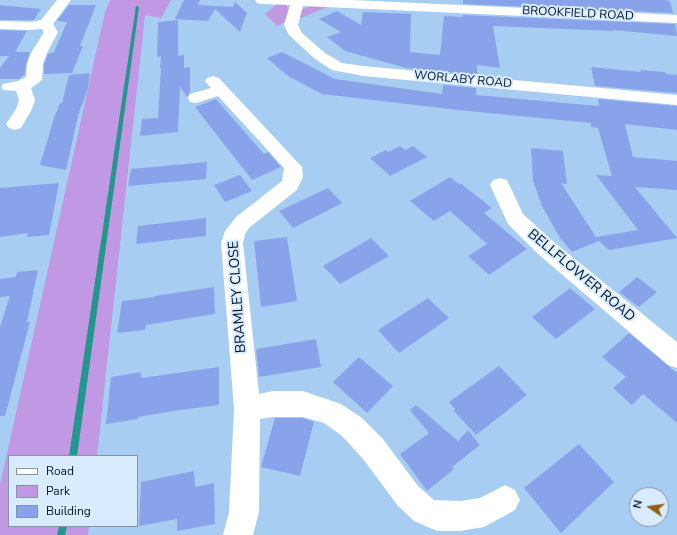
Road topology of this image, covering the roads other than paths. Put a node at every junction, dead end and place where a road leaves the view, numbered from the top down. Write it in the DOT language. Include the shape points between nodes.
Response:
graph roads {
  1 [pos="64,0"];
  2 [pos="262,0"];
  3 [pos="298,2"];
  4 [pos="677,19"];
  5 [pos="46,24"];
  6 [pos="0,25"];
  7 [pos="196,98"];
  8 [pos="677,100"];
  9 [pos="15,124"];
  10 [pos="500,185"];
  11 [pos="677,357"];
  12 [pos="246,409"];
  13 [pos="505,500"];
  14 [pos="238,535"];
  1 -- 5 [label="street"];
  2 -- 3 [label="street, BROOKFIELD ROAD"];
  3 -- 4 [label="street, BROOKFIELD ROAD"];
  3 -- 8 [label="street, WORLABY ROAD" via="291,25 296,36 320,56 338,66 363,71"];
  5 -- 6 [label="street"];
  5 -- 9 [label="street" via="52,32 39,53 34,79 15,87 27,100"];
  7 -- 12 [label="street, BRAMLEY CLOSE" via="217,85 293,167 290,185 243,222 235,231 232,243"];
  10 -- 11 [label="street, BELLFLOWER ROAD" via="515,219"];
  12 -- 13 [label="street" via="273,404 303,404 332,413 352,427 373,449 408,496 424,511 437,516 484,512"];
  12 -- 14 [label="street, BRAMLEY CLOSE" via="244,512"];
}
